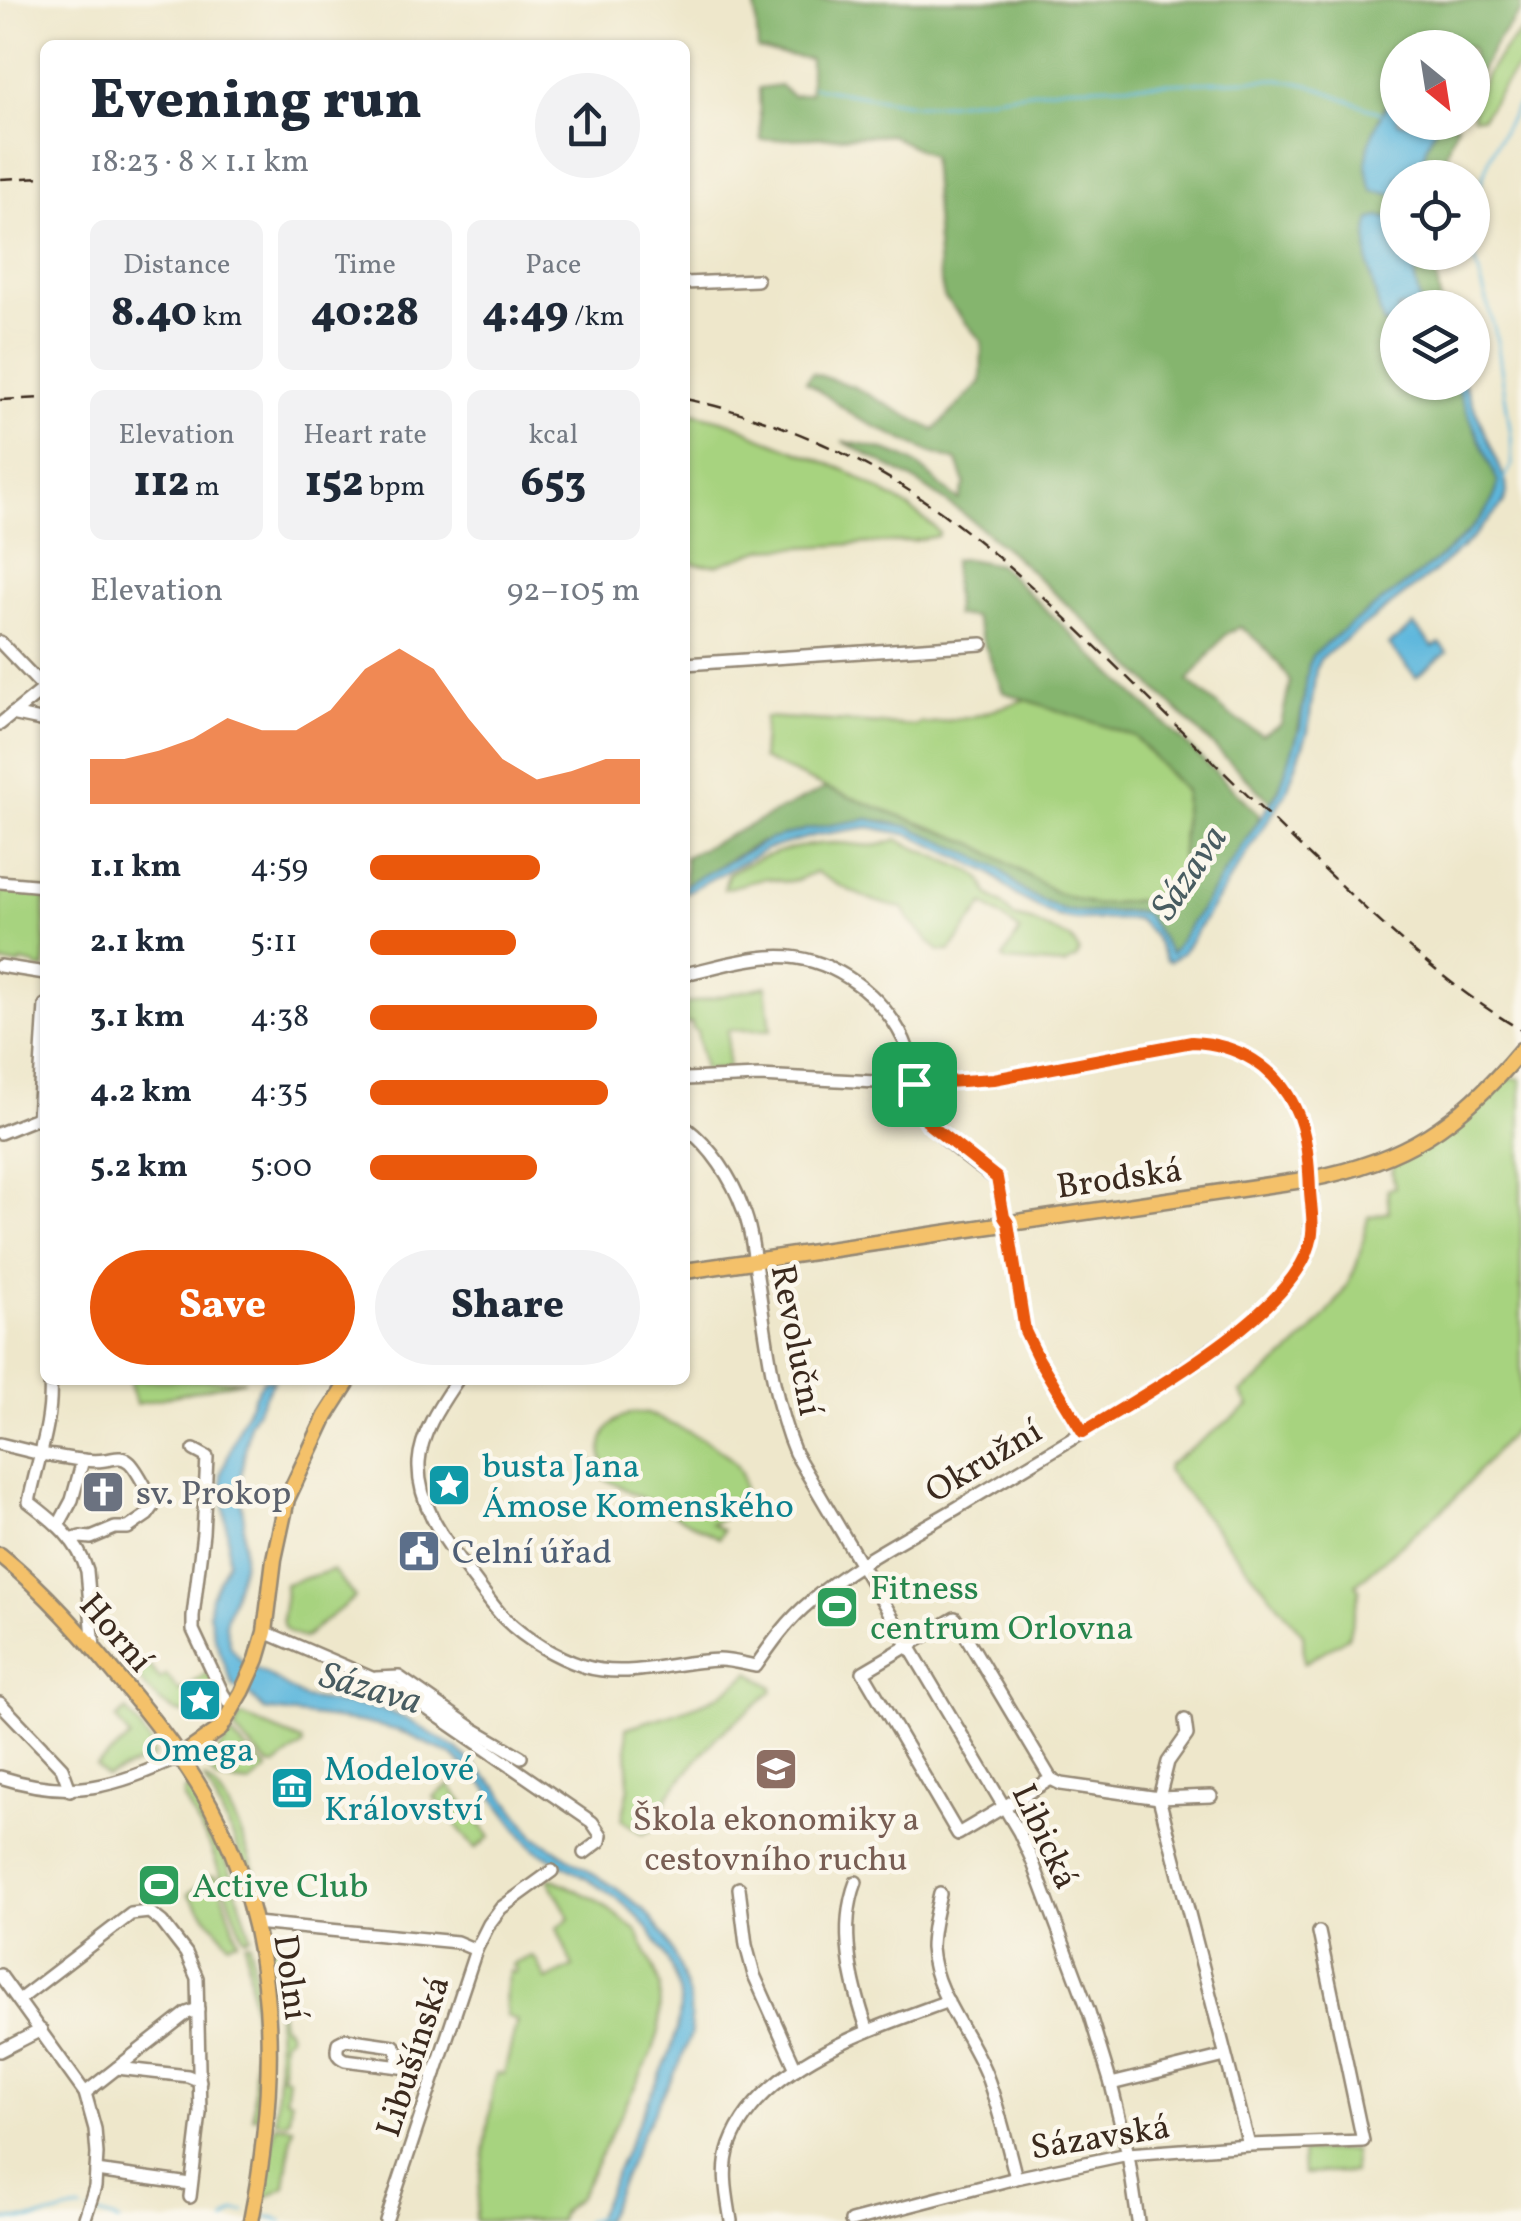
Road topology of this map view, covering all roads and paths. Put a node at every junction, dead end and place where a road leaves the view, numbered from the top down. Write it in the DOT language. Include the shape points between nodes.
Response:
graph roads {
  1 [pos="757,280"];
  2 [pos="690,283"];
  3 [pos="0,642"];
  4 [pos="982,644"];
  5 [pos="690,664"];
  6 [pos="40,684"];
  7 [pos="40,693"];
  8 [pos="12,714"];
  9 [pos="40,720"];
  10 [pos="0,724"];
  11 [pos="0,882"];
  12 [pos="40,886"];
  13 [pos="0,966"];
  14 [pos="40,972"];
  15 [pos="690,973"];
  16 [pos="1520,1051"];
  17 [pos="690,1079"];
  18 [pos="914,1084"];
  19 [pos="40,1116"];
  20 [pos="690,1130"];
  21 [pos="0,1133"];
  22 [pos="1310,1178"];
  23 [pos="1008,1223"];
  24 [pos="754,1261"];
  25 [pos="690,1270"];
  26 [pos="50,1385"];
  27 [pos="346,1385"];
  28 [pos="454,1385"];
  29 [pos="1083,1432"];
  30 [pos="0,1444"];
  31 [pos="194,1450"];
  32 [pos="44,1454"];
  33 [pos="83,1460"];
  34 [pos="58,1526"];
  35 [pos="71,1540"];
  36 [pos="0,1555"];
  37 [pos="862,1566"];
  38 [pos="266,1632"];
  39 [pos="909,1646"];
  40 [pos="94,1648"];
  41 [pos="372,1679"];
  42 [pos="0,1704"];
  43 [pos="233,1708"];
  44 [pos="1186,1720"];
  45 [pos="180,1757"];
  46 [pos="521,1758"];
  47 [pos="0,1777"];
  48 [pos="1051,1778"];
  49 [pos="70,1790"];
  50 [pos="1211,1796"];
  51 [pos="1159,1798"];
  52 [pos="1004,1806"];
  53 [pos="584,1853"];
  54 [pos="552,1871"];
  55 [pos="740,1888"];
  56 [pos="850,1888"];
  57 [pos="940,1894"];
  58 [pos="254,1923"];
  59 [pos="1319,1932"];
  60 [pos="476,1950"];
  61 [pos="0,1975"];
  62 [pos="19,2000"];
  63 [pos="948,2001"];
  64 [pos="198,2009"];
  65 [pos="41,2030"];
  66 [pos="868,2031"];
  67 [pos="0,2051"];
  68 [pos="1226,2056"];
  69 [pos="400,2066"];
  70 [pos="117,2068"];
  71 [pos="796,2069"];
  72 [pos="435,2073"];
  73 [pos="200,2081"];
  74 [pos="1111,2084"];
  75 [pos="85,2093"];
  76 [pos="1249,2145"];
  77 [pos="1128,2154"];
  78 [pos="96,2172"];
  79 [pos="1016,2178"];
  80 [pos="253,2215"];
  81 [pos="85,2219"];
  82 [pos="386,2221"];
  83 [pos="731,2221"];
  84 [pos="851,2221"];
  85 [pos="1138,2221"];
  1 -- 2 [label="street"];
  3 -- 6 [label="street"];
  4 -- 5 [label="street"];
  7 -- 8 [label="street"];
  8 -- 9 [label="street"];
  8 -- 10 [label="street"];
  11 -- 12 [label="street"];
  13 -- 14 [label="street"];
  15 -- 18 [label="street" via="791,956 846,975 888,1014 908,1050"];
  16 -- 22 [label="main road, Brodská" via="1475,1102 1427,1137 1382,1160"];
  17 -- 18 [label="street, Okružní"];
  18 -- 22 [label="street, Okružní" via="994,1079 1192,1042 1223,1045 1256,1061 1285,1090 1299,1117"];
  18 -- 23 [label="street" via="930,1125 997,1178"];
  19 -- 21 [label="street"];
  20 -- 24 [label="street, Revoluční" via="721,1166 744,1209"];
  22 -- 23 [label="main road, Brodská"];
  22 -- 29 [label="street, Okružní" via="1310,1242 1271,1302"];
  23 -- 24 [label="main road, Brodská"];
  23 -- 29 [label="street" via="1025,1331"];
  24 -- 25 [label="main road, Brodská"];
  24 -- 37 [label="street, Revoluční" via="783,1426"];
  26 -- 32 [label="street"];
  27 -- 38 [label="main road" via="287,1499"];
  28 -- 37 [label="street, Okružní" via="428,1431 419,1464 430,1512 506,1620 552,1653 605,1670 720,1660 756,1666 810,1602"];
  29 -- 37 [label="street, Okružní"];
  30 -- 32 [label="street"];
  31 -- 43 [label="street" via="207,1457 193,1630"];
  32 -- 33 [label="street"];
  32 -- 34 [label="street" via="29,1502"];
  33 -- 34 [label="street"];
  33 -- 35 [label="street" via="128,1461 155,1504 128,1528"];
  34 -- 35 [label="street"];
  35 -- 40 [label="street" via="87,1571"];
  36 -- 40 [label="main road, Horní"];
  37 -- 39 [label="street, Libická"];
  38 -- 41 [label="street"];
  38 -- 43 [label="main road"];
  39 -- 48 [label="street" via="956,1618"];
  39 -- 52 [label="street, Libická"];
  39 -- 52 [label="street" via="863,1672 958,1834"];
  40 -- 45 [label="main road, Horní"];
  41 -- 46 [label="street" via="400,1677"];
  41 -- 53 [label="street" via="400,1690 592,1822 602,1836"];
  42 -- 49 [label="street" via="62,1768"];
  43 -- 45 [label="main road" via="220,1728"];
  44 -- 51 [label="street" via="1187,1735 1168,1762"];
  45 -- 49 [label="street" via="108,1786"];
  45 -- 58 [label="main road, Dolní" via="228,1842"];
  47 -- 49 [label="street"];
  48 -- 51 [label="street"];
  48 -- 52 [label="street"];
  50 -- 51 [label="street"];
  51 -- 68 [label="street"];
  52 -- 74 [label="street, Libická" via="1042,1885"];
  54 -- 60 [label="street" via="501,1908"];
  55 -- 71 [label="street" via="754,1975"];
  56 -- 66 [label="street" via="848,1955"];
  57 -- 63 [label="street" via="931,1947"];
  58 -- 60 [label="street, Libušínská" via="458,1942"];
  58 -- 80 [label="main road, Dolní" via="270,2052"];
  59 -- 76 [label="street, Sázavská" via="1363,2140"];
  60 -- 72 [label="street, Libušínská"];
  61 -- 62 [label="street"];
  62 -- 64 [label="street" via="131,1914 144,1911 186,1953 197,1978"];
  62 -- 65 [label="street"];
  63 -- 66 [label="street"];
  63 -- 79 [label="street" via="985,2073"];
  64 -- 70 [label="street"];
  64 -- 73 [label="street"];
  65 -- 67 [label="street"];
  65 -- 75 [label="street"];
  66 -- 71 [label="street"];
  68 -- 74 [label="street"];
  68 -- 76 [label="street"];
  69 -- 69 [label="street" via="345,2060 336,2052 338,2043 394,2046"];
  69 -- 72 [label="street"];
  70 -- 73 [label="street"];
  70 -- 75 [label="street"];
  71 -- 83 [label="street" via="762,2094 729,2148 724,2180"];
  72 -- 82 [label="street, Libušínská"];
  73 -- 78 [label="street" via="190,2190"];
  74 -- 77 [label="street, Libická"];
  75 -- 78 [label="street" via="95,2128"];
  76 -- 77 [label="street, Sázavská"];
  77 -- 79 [label="street, Sázavská"];
  77 -- 85 [label="street, Libická"];
  78 -- 81 [label="street"];
  79 -- 84 [label="street, Sázavská"];
}
